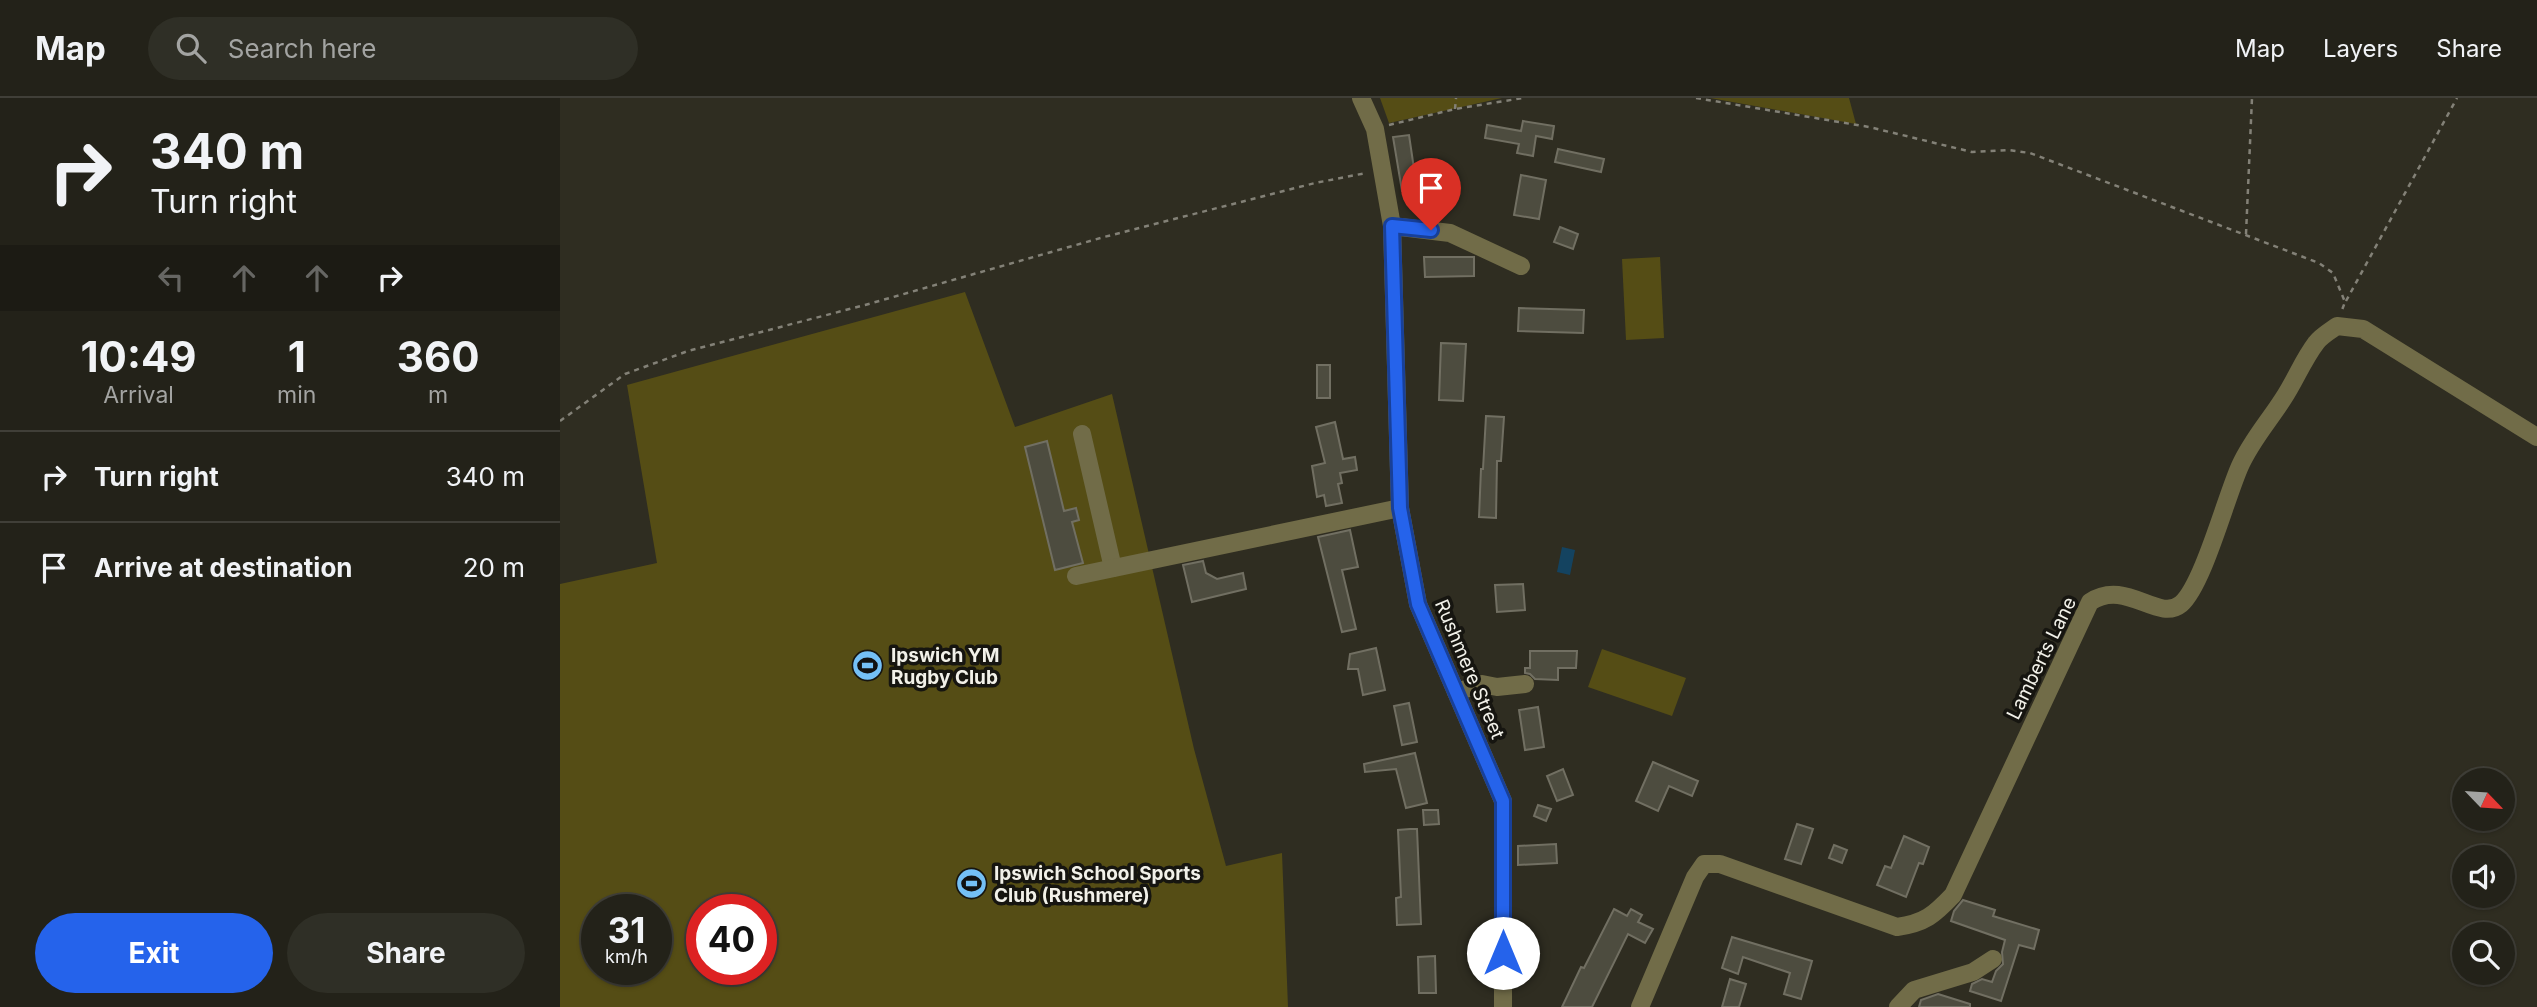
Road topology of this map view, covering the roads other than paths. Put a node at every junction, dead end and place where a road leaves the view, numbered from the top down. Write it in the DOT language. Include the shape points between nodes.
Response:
graph roads {
  1 [pos="1361,98"];
  2 [pos="1392,226"];
  3 [pos="1521,266"];
  4 [pos="1082,434"];
  5 [pos="2537,437"];
  6 [pos="1400,508"];
  7 [pos="1113,568"];
  8 [pos="1076,576"];
  9 [pos="1525,684"];
  10 [pos="1456,692"];
  11 [pos="1993,959"];
  12 [pos="1503,1007"];
  13 [pos="1640,1007"];
  14 [pos="1898,1007"];
  1 -- 2 [label="street, Rushmere Street" via="1375,129"];
  2 -- 3 [label="street" via="1450,233"];
  2 -- 6 [label="street, Rushmere Street"];
  4 -- 7 [label="street"];
  5 -- 13 [label="street, Lamberts Lane" via="2363,329 2337,326 2317,341 2254,440 2197,579 2180,605 2159,608 2113,593 2090,602 1953,895 1936,913 1918,924 1897,928 1720,864 1703,864"];
  6 -- 7 [label="street"];
  6 -- 10 [label="street, Rushmere Street" via="1418,604"];
  7 -- 8 [label="street"];
  9 -- 10 [label="street" via="1482,684"];
  10 -- 12 [label="street, Rushmere Street" via="1503,801"];
  11 -- 14 [label="street" via="1973,972 1914,990"];
}
